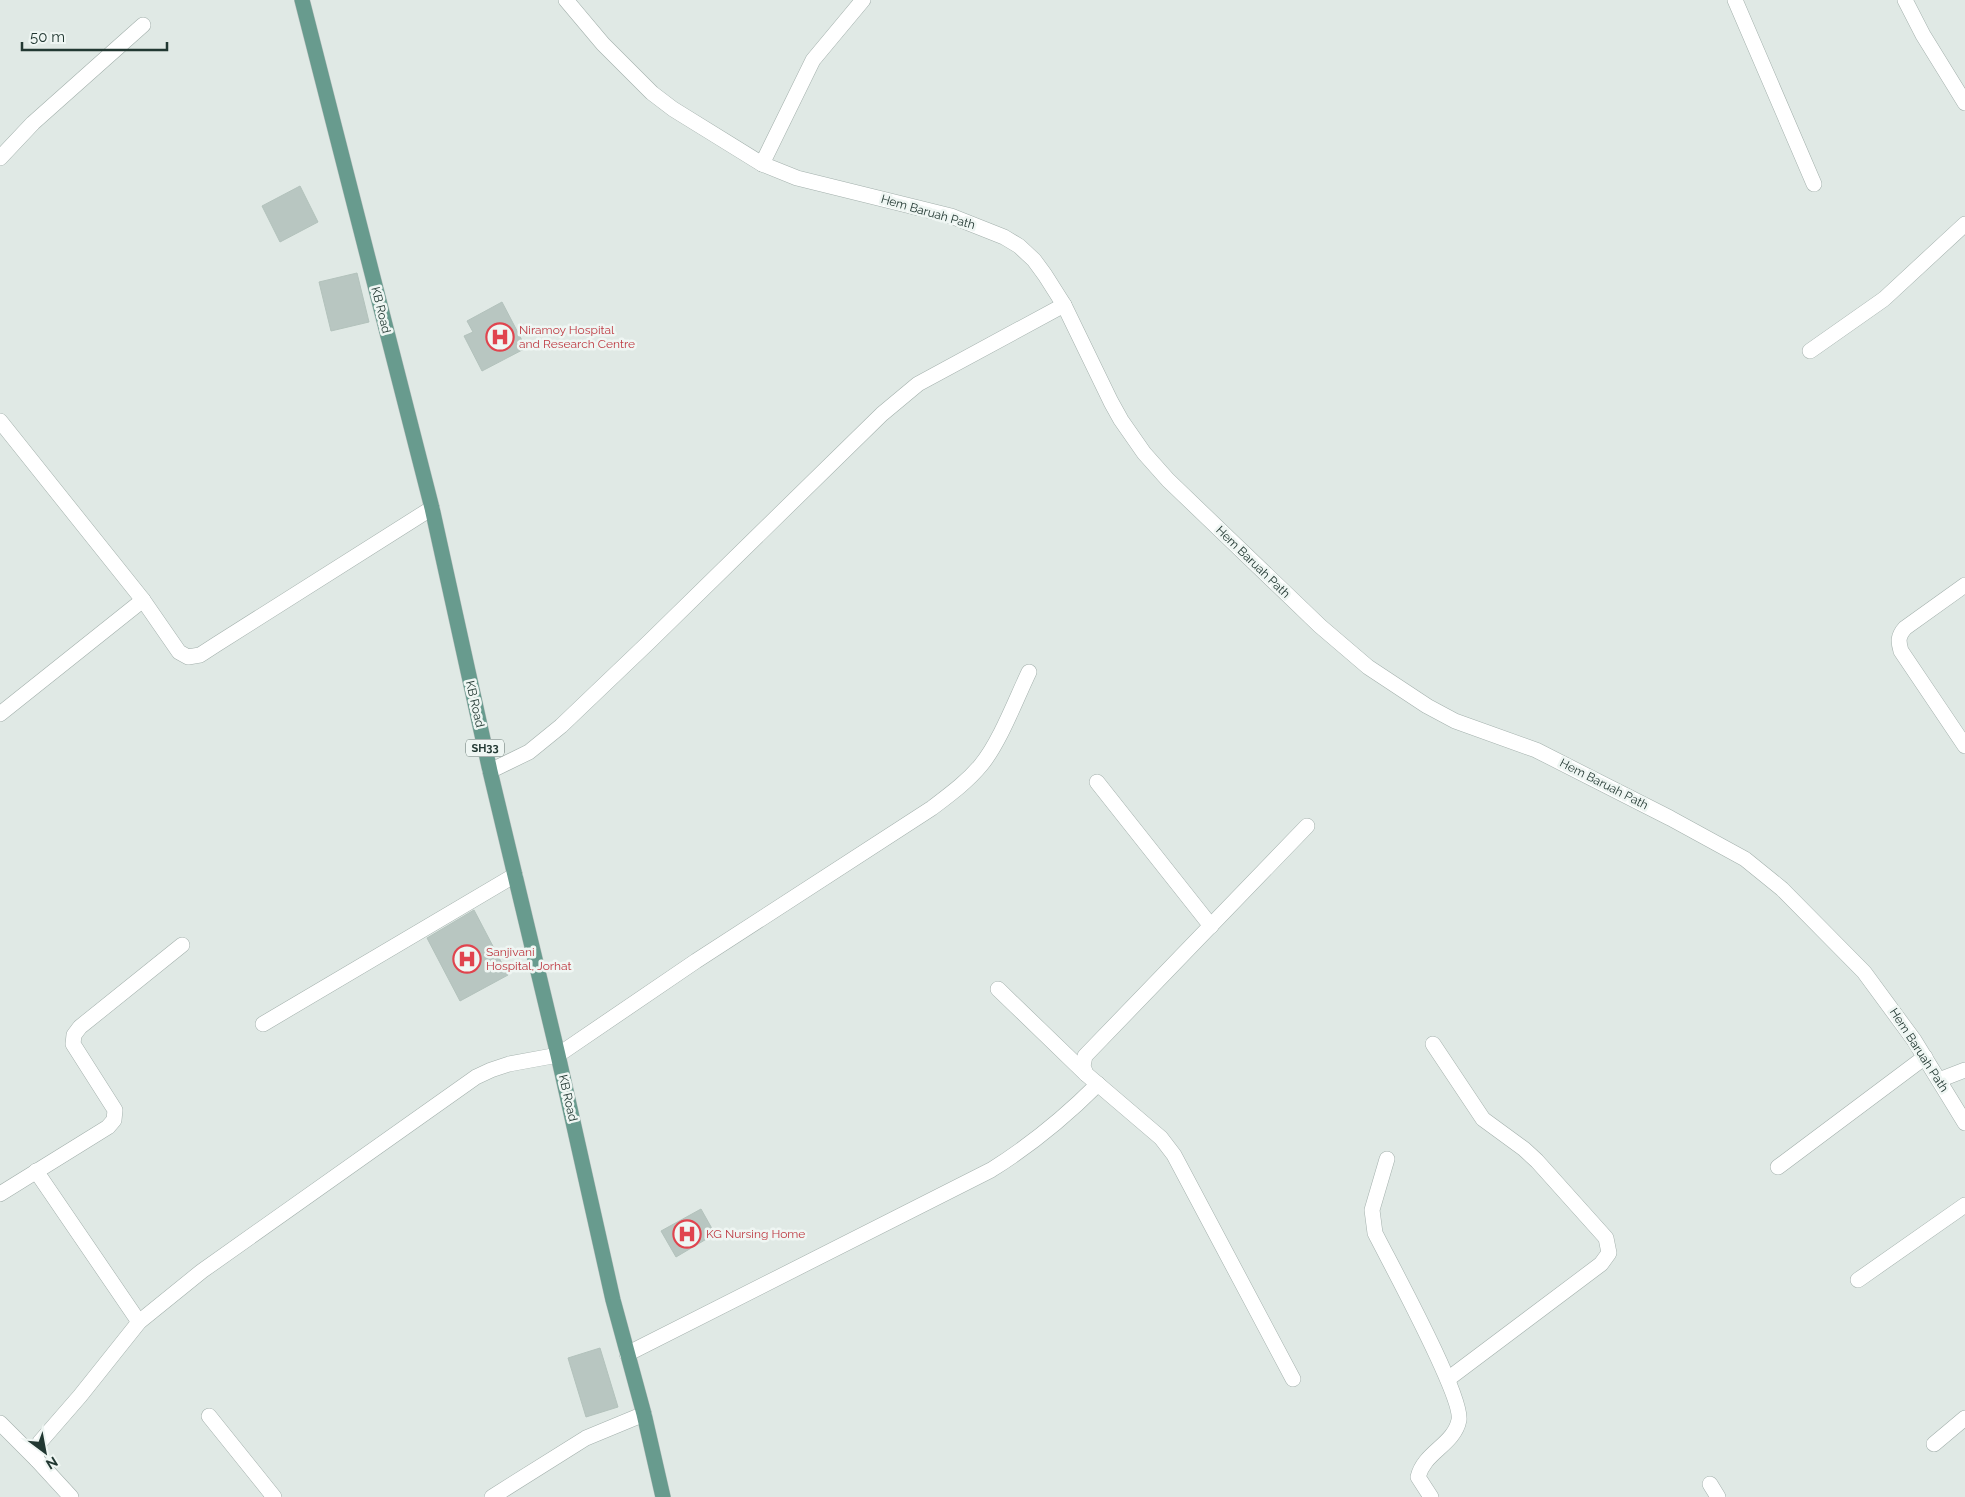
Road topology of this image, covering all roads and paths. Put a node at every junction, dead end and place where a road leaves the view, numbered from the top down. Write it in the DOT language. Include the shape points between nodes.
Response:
graph roads {
  1 [pos="302,0"];
  2 [pos="566,0"];
  3 [pos="863,0"];
  4 [pos="1735,0"];
  5 [pos="1905,0"];
  6 [pos="143,25"];
  7 [pos="1965,103"];
  8 [pos="0,158"];
  9 [pos="762,164"];
  10 [pos="1814,184"];
  11 [pos="1965,224"];
  12 [pos="1064,305"];
  13 [pos="1810,351"];
  14 [pos="0,422"];
  15 [pos="432,508"];
  16 [pos="1965,585"];
  17 [pos="143,600"];
  18 [pos="1029,672"];
  19 [pos="0,714"];
  20 [pos="1965,746"];
  21 [pos="490,771"];
  22 [pos="1097,782"];
  23 [pos="1307,826"];
  24 [pos="515,875"];
  25 [pos="1211,926"];
  26 [pos="182,945"];
  27 [pos="998,989"];
  28 [pos="263,1024"];
  29 [pos="1434,1044"];
  30 [pos="558,1055"];
  31 [pos="1925,1057"];
  32 [pos="1965,1070"];
  33 [pos="1092,1079"];
  34 [pos="1940,1080"];
  35 [pos="1965,1123"];
  36 [pos="1387,1159"];
  37 [pos="1778,1167"];
  38 [pos="36,1171"];
  39 [pos="0,1194"];
  40 [pos="1965,1205"];
  41 [pos="1858,1280"];
  42 [pos="139,1322"];
  43 [pos="627,1354"];
  44 [pos="1292,1379"];
  45 [pos="1448,1380"];
  46 [pos="644,1414"];
  47 [pos="210,1416"];
  48 [pos="1965,1418"];
  49 [pos="0,1422"];
  50 [pos="1934,1444"];
  51 [pos="37,1460"];
  52 [pos="1710,1484"];
  53 [pos="71,1497"];
  54 [pos="274,1497"];
  55 [pos="492,1497"];
  56 [pos="663,1497"];
  57 [pos="1431,1497"];
  58 [pos="1718,1497"];
  1 -- 15 [label="main road, KB Road / SH33"];
  2 -- 9 [label="street, Hem Baruah Path" via="609,51 652,93"];
  3 -- 9 [label="street" via="813,60"];
  4 -- 10 [label="street"];
  5 -- 7 [label="street"];
  6 -- 8 [label="street"];
  9 -- 12 [label="street, Hem Baruah Path" via="798,178 951,216 1004,237 1034,260"];
  11 -- 13 [label="street" via="1884,299"];
  12 -- 21 [label="street" via="939,372 900,398 561,726 529,752"];
  12 -- 31 [label="street, Hem Baruah Path" via="1111,402 1144,453 1320,626 1368,667 1427,706 1455,721 1536,750 1745,859 1782,889 1864,972"];
  14 -- 17 [label="street"];
  15 -- 17 [label="street" via="200,655 188,657 178,652"];
  15 -- 21 [label="main road, KB Road / SH33"];
  16 -- 20 [label="street" via="1905,628 1898,643"];
  17 -- 19 [label="street"];
  18 -- 30 [label="street" via="982,764 959,787"];
  21 -- 24 [label="main road, KB Road / SH33"];
  22 -- 25 [label="street"];
  23 -- 25 [label="street"];
  24 -- 28 [label="street"];
  24 -- 30 [label="main road, KB Road / SH33"];
  25 -- 33 [label="street" via="1085,1056 1083,1066"];
  26 -- 38 [label="street" via="80,1026 74,1035 72,1044 115,1110 114,1120 108,1128"];
  27 -- 33 [label="street"];
  29 -- 45 [label="street" via="1483,1119 1537,1161 1606,1238 1609,1253 1601,1264"];
  30 -- 42 [label="street" via="509,1064 476,1077 202,1271"];
  30 -- 43 [label="main road, KB Road / SH33"];
  31 -- 34 [label="street, Hem Baruah Path"];
  31 -- 37 [label="street"];
  32 -- 34 [label="street"];
  33 -- 43 [label="street" via="1068,1113 992,1170"];
  33 -- 44 [label="street" via="1161,1138 1174,1155"];
  34 -- 35 [label="street, Hem Baruah Path"];
  36 -- 45 [label="street" via="1372,1210 1376,1233"];
  38 -- 39 [label="street"];
  38 -- 42 [label="street"];
  40 -- 41 [label="street"];
  42 -- 51 [label="street" via="40,1442"];
  43 -- 46 [label="main road, KB Road / SH33"];
  45 -- 57 [label="street" via="1459,1419 1454,1431 1420,1470 1418,1477"];
  46 -- 55 [label="street" via="586,1438"];
  46 -- 56 [label="main road, KB Road / SH33"];
  47 -- 54 [label="street"];
  48 -- 50 [label="street"];
  49 -- 51 [label="street"];
  51 -- 53 [label="street"];
  52 -- 58 [label="street"];
}
